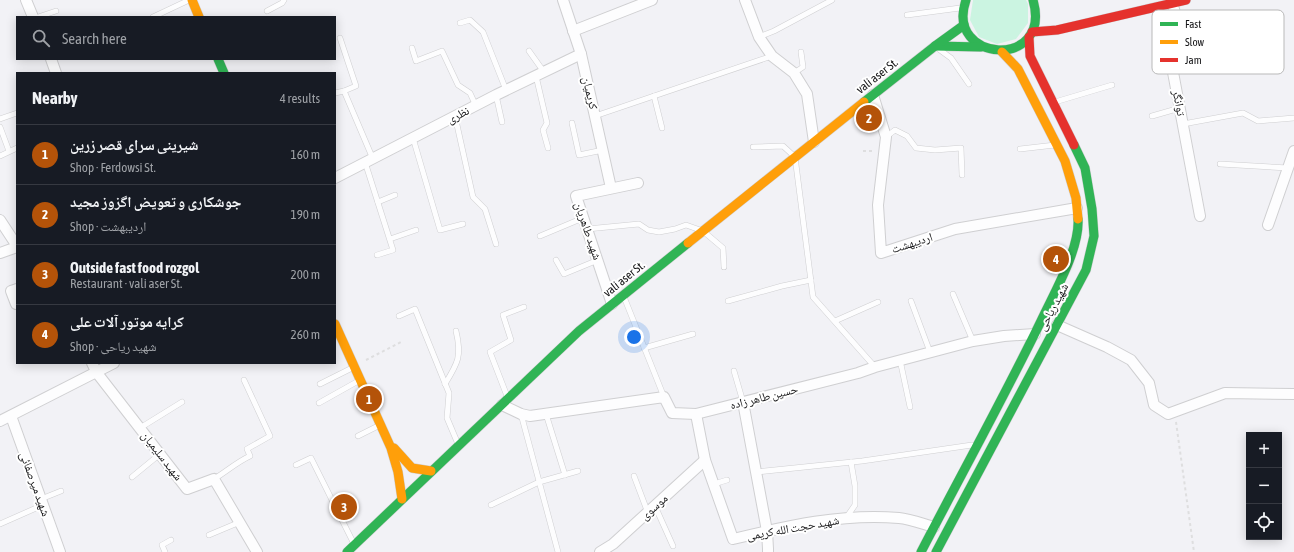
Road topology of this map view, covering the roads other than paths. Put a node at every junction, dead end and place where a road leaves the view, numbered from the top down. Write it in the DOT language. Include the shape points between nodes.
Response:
graph roads {
  1 [pos="26,0"];
  2 [pos="189,0"];
  3 [pos="192,0"];
  4 [pos="284,0"];
  5 [pos="563,0"];
  6 [pos="652,0"];
  7 [pos="745,0"];
  8 [pos="832,0"];
  9 [pos="1033,0"];
  10 [pos="1186,0"];
  11 [pos="964,2"];
  12 [pos="1172,3"];
  13 [pos="1174,10"];
  14 [pos="56,11"];
  15 [pos="267,11"];
  16 [pos="906,15"];
  17 [pos="33,16"];
  18 [pos="41,16"];
  19 [pos="155,16"];
  20 [pos="199,16"];
  21 [pos="460,23"];
  22 [pos="964,25"];
  23 [pos="573,31"];
  24 [pos="1031,34"];
  25 [pos="759,37"];
  26 [pos="340,38"];
  27 [pos="935,46"];
  28 [pos="981,47"];
  29 [pos="412,48"];
  30 [pos="529,51"];
  31 [pos="801,52"];
  32 [pos="1002,52"];
  33 [pos="581,54"];
  34 [pos="772,56"];
  35 [pos="50,60"];
  36 [pos="218,60"];
  37 [pos="56,72"];
  38 [pos="224,72"];
  39 [pos="794,73"];
  40 [pos="540,74"];
  41 [pos="1173,74"];
  42 [pos="969,84"];
  43 [pos="1112,85"];
  44 [pos="506,90"];
  45 [pos="344,91"];
  46 [pos="336,93"];
  47 [pos="496,95"];
  48 [pos="873,95"];
  49 [pos="654,96"];
  50 [pos="1052,102"];
  51 [pos="476,106"];
  52 [pos="1180,108"];
  53 [pos="16,113"];
  54 [pos="455,116"];
  55 [pos="595,116"];
  56 [pos="1152,116"];
  57 [pos="1294,118"];
  58 [pos="0,119"];
  59 [pos="502,122"];
  60 [pos="572,124"];
  61 [pos="1183,124"];
  62 [pos="0,127"];
  63 [pos="662,128"];
  64 [pos="886,137"];
  65 [pos="413,138"];
  66 [pos="814,142"];
  67 [pos="1058,145"];
  68 [pos="753,147"];
  69 [pos="16,148"];
  70 [pos="548,148"];
  71 [pos="1020,149"];
  72 [pos="603,150"];
  73 [pos="10,151"];
  74 [pos="1294,151"];
  75 [pos="0,156"];
  76 [pos="795,157"];
  77 [pos="369,160"];
  78 [pos="1220,164"];
  79 [pos="1288,168"];
  80 [pos="962,174"];
  81 [pos="336,177"];
  82 [pos="638,183"];
  83 [pos="611,188"];
  84 [pos="395,195"];
  85 [pos="378,202"];
  86 [pos="1077,208"];
  87 [pos="1200,216"];
  88 [pos="583,218"];
  89 [pos="0,220"];
  90 [pos="463,224"];
  91 [pos="1268,225"];
  92 [pos="587,229"];
  93 [pos="416,230"];
  94 [pos="703,231"];
  95 [pos="540,236"];
  96 [pos="390,239"];
  97 [pos="16,244"];
  98 [pos="496,244"];
  99 [pos="16,246"];
  100 [pos="0,253"];
  101 [pos="377,255"];
  102 [pos="556,260"];
  103 [pos="598,260"];
  104 [pos="724,267"];
  105 [pos="811,280"];
  106 [pos="16,289"];
  107 [pos="953,294"];
  108 [pos="623,295"];
  109 [pos="728,301"];
  110 [pos="911,301"];
  111 [pos="878,302"];
  112 [pos="16,304"];
  113 [pos="612,304"];
  114 [pos="524,307"];
  115 [pos="399,316"];
  116 [pos="835,321"];
  117 [pos="1056,325"];
  118 [pos="336,326"];
  119 [pos="456,331"];
  120 [pos="693,334"];
  121 [pos="1035,334"];
  122 [pos="973,341"];
  123 [pos="644,348"];
  124 [pos="930,352"];
  125 [pos="900,360"];
  126 [pos="92,364"];
  127 [pos="112,364"];
  128 [pos="355,366"];
  129 [pos="875,367"];
  130 [pos="734,371"];
  131 [pos="96,373"];
  132 [pos="244,380"];
  133 [pos="361,380"];
  134 [pos="320,384"];
  135 [pos="445,384"];
  136 [pos="1294,394"];
  137 [pos="664,397"];
  138 [pos="182,402"];
  139 [pos="505,402"];
  140 [pos="744,402"];
  141 [pos="319,403"];
  142 [pos="910,407"];
  143 [pos="521,414"];
  144 [pos="546,414"];
  145 [pos="696,414"];
  146 [pos="11,416"];
  147 [pos="0,422"];
  148 [pos="381,424"];
  149 [pos="140,428"];
  150 [pos="358,436"];
  151 [pos="388,441"];
  152 [pos="977,444"];
  153 [pos="459,445"];
  154 [pos="161,454"];
  155 [pos="705,460"];
  156 [pos="851,462"];
  157 [pos="296,465"];
  158 [pos="431,471"];
  159 [pos="578,471"];
  160 [pos="756,472"];
  161 [pos="565,475"];
  162 [pos="634,476"];
  163 [pos="132,477"];
  164 [pos="214,479"];
  165 [pos="727,480"];
  166 [pos="539,482"];
  167 [pos="714,484"];
  168 [pos="60,491"];
  169 [pos="402,499"];
  170 [pos="42,502"];
  171 [pos="491,505"];
  172 [pos="651,509"];
  173 [pos="846,519"];
  174 [pos="240,522"];
  175 [pos="0,524"];
  176 [pos="934,527"];
  177 [pos="766,531"];
  178 [pos="209,534"];
  179 [pos="171,540"];
  180 [pos="673,546"];
  181 [pos="614,548"];
  182 [pos="354,550"];
  183 [pos="60,552"];
  184 [pos="165,552"];
  185 [pos="257,552"];
  186 [pos="558,552"];
  187 [pos="600,552"];
  188 [pos="768,552"];
  189 [pos="921,552"];
  190 [pos="936,552"];
  1 -- 17 [label="street"];
  2 -- 19 [label="lane"];
  3 -- 20 [label="main road"];
  4 -- 15 [label="lane"];
  5 -- 23 [label="street, کریمیان"];
  6 -- 23 [label="street"];
  7 -- 25 [label="street"];
  8 -- 25 [label="lane"];
  9 -- 24 [label="main road, شهید ریاحی" via="1036,21"];
  10 -- 12 [label="main road"];
  11 -- 16 [label="lane"];
  11 -- 22 [label="main road"];
  12 -- 13 [label="street"];
  12 -- 24 [label="main road"];
  14 -- 18 [label="lane"];
  21 -- 44 [label="lane" via="470,20 483,32"];
  22 -- 27 [label="main road, vali aser St."];
  22 -- 28 [label="main road" via="972,40"];
  23 -- 33 [label="street, کریمیان"];
  24 -- 32 [label="main road" via="1022,44"];
  24 -- 50 [label="main road, شهید ریاحی" via="1030,56"];
  25 -- 34 [label="street"];
  26 -- 45 [label="lane" via="356,86"];
  27 -- 28 [label="main road"];
  27 -- 42 [label="lane" via="951,58"];
  27 -- 48 [label="main road, vali aser St."];
  28 -- 32 [label="main road"];
  29 -- 51 [label="lane" via="416,61 442,51 458,85 470,92"];
  30 -- 40 [label="lane"];
  31 -- 39 [label="lane" via="803,67"];
  32 -- 67 [label="main road, شهید ریاحی" via="1018,69"];
  33 -- 40 [label="street, نظری"];
  33 -- 55 [label="street, کریمیان"];
  34 -- 39 [label="street"];
  34 -- 49 [label="lane"];
  35 -- 37 [label="street"];
  36 -- 38 [label="main road"];
  39 -- 66 [label="street" via="807,94"];
  40 -- 44 [label="street, نظری"];
  40 -- 70 [label="lane" via="547,123 543,130"];
  41 -- 52 [label="street, توانگر"];
  43 -- 50 [label="lane"];
  44 -- 47 [label="street, نظری"];
  45 -- 46 [label="lane"];
  45 -- 77 [label="lane"];
  47 -- 51 [label="street, نظری"];
  47 -- 59 [label="lane"];
  48 -- 64 [label="street, اردیبهشت"];
  48 -- 66 [label="main road, vali aser St."];
  49 -- 55 [label="lane"];
  49 -- 63 [label="lane"];
  50 -- 117 [label="main road, شهید ریاحی" via="1085,168 1094,236 1086,270"];
  51 -- 54 [label="street, نظری"];
  52 -- 56 [label="lane"];
  52 -- 61 [label="street, توانگر"];
  53 -- 58 [label="lane"];
  54 -- 65 [label="street, نظری"];
  54 -- 98 [label="lane" via="474,197 485,209"];
  55 -- 72 [label="street, کریمیان"];
  57 -- 61 [label="lane" via="1258,121 1243,114"];
  60 -- 72 [label="lane" via="579,155"];
  61 -- 87 [label="street, توانگر"];
  62 -- 73 [label="lane"];
  64 -- 80 [label="lane" via="895,130 907,136 916,148 961,148"];
  64 -- 86 [label="street, اردیبهشت" via="878,206 881,253 955,229"];
  65 -- 77 [label="street, نظری"];
  65 -- 90 [label="lane" via="440,230"];
  66 -- 76 [label="main road, vali aser St."];
  67 -- 71 [label="lane"];
  67 -- 86 [label="main road, شهید ریاحی" via="1067,167"];
  68 -- 76 [label="lane" via="783,146"];
  69 -- 73 [label="lane"];
  72 -- 83 [label="street, کریمیان"];
  73 -- 75 [label="lane"];
  74 -- 79 [label="street"];
  76 -- 94 [label="main road, vali aser St."];
  76 -- 105 [label="lane"];
  77 -- 81 [label="street, نظری"];
  77 -- 85 [label="lane"];
  78 -- 79 [label="lane"];
  79 -- 91 [label="street"];
  82 -- 83 [label="street, شهید طاهریان"];
  83 -- 88 [label="street, شهید طاهریان" via="576,196"];
  84 -- 85 [label="lane"];
  85 -- 96 [label="lane"];
  86 -- 121 [label="main road, شهید ریاحی" via="1075,243 1064,274"];
  88 -- 92 [label="street, شهید طاهریان"];
  88 -- 95 [label="lane"];
  89 -- 97 [label="street"];
  92 -- 94 [label="lane" via="639,224 648,230 659,232 686,225"];
  92 -- 103 [label="street, شهید طاهریان"];
  93 -- 96 [label="lane"];
  94 -- 104 [label="lane" via="723,248"];
  94 -- 108 [label="main road, vali aser St."];
  96 -- 101 [label="lane" via="393,250"];
  99 -- 100 [label="street"];
  102 -- 103 [label="lane" via="564,274"];
  103 -- 113 [label="street, شهید طاهریان"];
  105 -- 109 [label="lane"];
  105 -- 116 [label="lane" via="813,297"];
  106 -- 112 [label="street" via="12,291"];
  107 -- 122 [label="lane"];
  108 -- 113 [label="main road, vali aser St."];
  108 -- 123 [label="lane"];
  110 -- 124 [label="lane"];
  111 -- 116 [label="lane"];
  113 -- 139 [label="main road, vali aser St." via="579,331"];
  114 -- 139 [label="lane" via="503,315 511,340 490,352"];
  115 -- 135 [label="lane" via="415,309"];
  116 -- 129 [label="lane"];
  117 -- 136 [label="street" via="1131,360 1149,383 1154,405 1168,414 1225,393"];
  117 -- 190 [label="main road, شهید ریاحی"];
  118 -- 128 [label="main road"];
  119 -- 135 [label="lane" via="459,355 455,368"];
  120 -- 123 [label="lane"];
  121 -- 122 [label="street, حسین طاهر زاده"];
  121 -- 152 [label="main road, شهید ریاحی"];
  122 -- 124 [label="street, حسین طاهر زاده"];
  123 -- 137 [label="lane"];
  124 -- 125 [label="street, حسین طاهر زاده"];
  125 -- 129 [label="street, حسین طاهر زاده"];
  125 -- 142 [label="lane"];
  126 -- 131 [label="street, شهید سلیمیان"];
  127 -- 131 [label="street"];
  128 -- 133 [label="main road"];
  128 -- 134 [label="lane"];
  129 -- 140 [label="street, حسین طاهر زاده"];
  130 -- 140 [label="lane"];
  131 -- 146 [label="street"];
  131 -- 149 [label="street, شهید سلیمیان"];
  132 -- 164 [label="lane" via="270,436 247,449 250,456 238,461"];
  133 -- 141 [label="lane"];
  133 -- 148 [label="main road"];
  135 -- 153 [label="lane" via="449,393 447,418"];
  137 -- 144 [label="street"];
  137 -- 145 [label="street, حسین طاهر زاده" via="672,413"];
  138 -- 149 [label="lane"];
  139 -- 143 [label="street"];
  139 -- 153 [label="main road, vali aser St."];
  140 -- 145 [label="street, حسین طاهر زاده"];
  140 -- 160 [label="street"];
  143 -- 144 [label="street"];
  143 -- 166 [label="lane"];
  144 -- 161 [label="lane"];
  145 -- 155 [label="street, شهید حجت الله کریمی"];
  146 -- 147 [label="street"];
  146 -- 170 [label="street, شهید میرصفائی"];
  148 -- 150 [label="lane"];
  148 -- 151 [label="main road"];
  149 -- 154 [label="street, شهید سلیمیان"];
  151 -- 158 [label="main road" via="412,468"];
  151 -- 169 [label="main road" via="398,466"];
  152 -- 156 [label="lane"];
  152 -- 176 [label="main road, شهید ریاحی"];
  153 -- 158 [label="main road, vali aser St."];
  154 -- 163 [label="lane"];
  154 -- 164 [label="street, شهید سلیمیان" via="187,488"];
  155 -- 167 [label="street, شهید حجت الله کریمی"];
  155 -- 172 [label="street, موسوی"];
  156 -- 160 [label="lane"];
  156 -- 173 [label="lane" via="855,486 854,505"];
  157 -- 182 [label="lane" via="311,458"];
  158 -- 169 [label="main road, vali aser St."];
  159 -- 161 [label="lane"];
  160 -- 177 [label="street"];
  161 -- 166 [label="lane"];
  162 -- 172 [label="lane"];
  164 -- 174 [label="street"];
  165 -- 167 [label="lane"];
  166 -- 171 [label="lane"];
  166 -- 186 [label="lane"];
  167 -- 177 [label="street, شهید حجت الله کریمی" via="733,539"];
  168 -- 170 [label="lane"];
  169 -- 182 [label="main road, vali aser St."];
  170 -- 175 [label="lane"];
  170 -- 183 [label="street, شهید میرصفائی"];
  172 -- 180 [label="lane"];
  172 -- 181 [label="street, موسوی"];
  173 -- 176 [label="street, شهید حجت الله کریمی" via="900,518"];
  173 -- 177 [label="street, شهید حجت الله کریمی"];
  174 -- 178 [label="lane"];
  174 -- 185 [label="street"];
  176 -- 189 [label="main road, شهید ریاحی"];
  177 -- 188 [label="street"];
  179 -- 184 [label="lane" via="162,545"];
  181 -- 187 [label="street, موسوی"];
}
